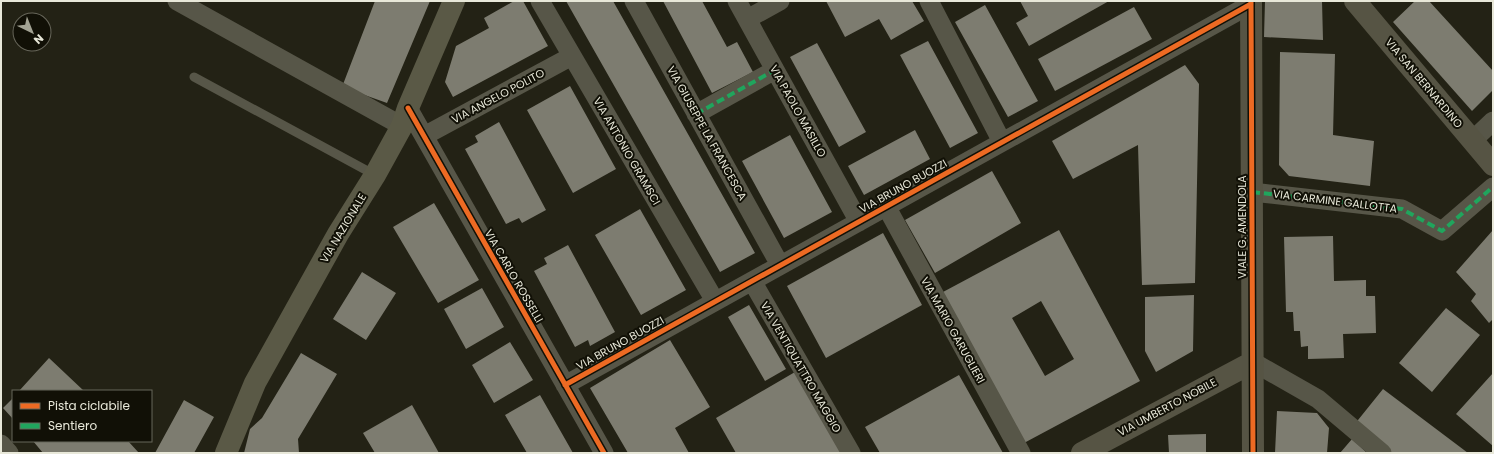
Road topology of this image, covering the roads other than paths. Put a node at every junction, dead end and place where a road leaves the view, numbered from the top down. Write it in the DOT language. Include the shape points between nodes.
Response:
graph roads {
  1 [pos="177,1"];
  2 [pos="454,1"];
  3 [pos="540,1"];
  4 [pos="634,1"];
  5 [pos="737,1"];
  6 [pos="780,1"];
  7 [pos="929,1"];
  8 [pos="1355,1"];
  9 [pos="1251,3"];
  10 [pos="747,19"];
  11 [pos="572,56"];
  12 [pos="775,70"];
  13 [pos="194,77"];
  14 [pos="696,114"];
  15 [pos="405,117"];
  16 [pos="1493,121"];
  17 [pos="424,136"];
  18 [pos="1472,140"];
  19 [pos="1002,142"];
  20 [pos="1493,165"];
  21 [pos="375,175"];
  22 [pos="1493,187"];
  23 [pos="1252,192"];
  24 [pos="886,206"];
  25 [pos="859,222"];
  26 [pos="780,265"];
  27 [pos="752,281"];
  28 [pos="715,301"];
  29 [pos="1252,362"];
  30 [pos="565,385"];
  31 [pos="1,444"];
  32 [pos="9,453"];
  33 [pos="226,453"];
  34 [pos="604,453"];
  35 [pos="851,453"];
  36 [pos="1021,453"];
  37 [pos="1082,453"];
  38 [pos="1254,453"];
  39 [pos="1382,453"];
  1 -- 15 [label="street"];
  2 -- 15 [label="main road, VIA NAZIONALE"];
  3 -- 11 [label="street, VIA ANTONIO GRAMSCI"];
  4 -- 14 [label="street, VIA GIUSEPPE LA FRANCESCA"];
  5 -- 10 [label="street, VIA PAOLO MASILLO"];
  6 -- 10 [label="street"];
  7 -- 19 [label="street"];
  8 -- 18 [label="street, VIA SAN BERNARDINO"];
  9 -- 19 [label="street, VIA BRUNO BUOZZI"];
  9 -- 23 [label="street, VIALE G. AMENDOLA"];
  10 -- 12 [label="street, VIA PAOLO MASILLO"];
  11 -- 17 [label="street, VIA ANGELO POLITO"];
  11 -- 28 [label="street, VIA ANTONIO GRAMSCI"];
  12 -- 14 [label="street"];
  12 -- 25 [label="street, VIA PAOLO MASILLO"];
  13 -- 21 [label="lane"];
  14 -- 26 [label="street, VIA GIUSEPPE LA FRANCESCA"];
  15 -- 17 [label="street, VIA CARLO ROSSELLI"];
  15 -- 21 [label="main road, VIA NAZIONALE"];
  16 -- 18 [label="street"];
  17 -- 30 [label="street, VIA CARLO ROSSELLI"];
  18 -- 20 [label="street, VIA SAN BERNARDINO"];
  19 -- 24 [label="street, VIA BRUNO BUOZZI"];
  21 -- 33 [label="main road, VIA NAZIONALE" via="338,234 259,377"];
  22 -- 23 [label="street, VIA CARMINE GALLOTTA" via="1442,231 1402,209"];
  23 -- 29 [label="street, VIALE G. AMENDOLA"];
  24 -- 25 [label="street, VIA BRUNO BUOZZI"];
  24 -- 36 [label="street, VIA MARIO GARUGLIERI"];
  25 -- 26 [label="street, VIA BRUNO BUOZZI"];
  26 -- 27 [label="street, VIA BRUNO BUOZZI"];
  27 -- 28 [label="street, VIA BRUNO BUOZZI"];
  27 -- 35 [label="street, VIA VENTIQUATTRO MAGGIO"];
  28 -- 30 [label="street, VIA BRUNO BUOZZI"];
  29 -- 37 [label="street, VIA UMBERTO NOBILE"];
  29 -- 38 [label="street, VIALE G. AMENDOLA"];
  29 -- 39 [label="street" via="1318,400"];
  30 -- 34 [label="street, VIA CARLO ROSSELLI"];
  31 -- 32 [label="street"];
}
